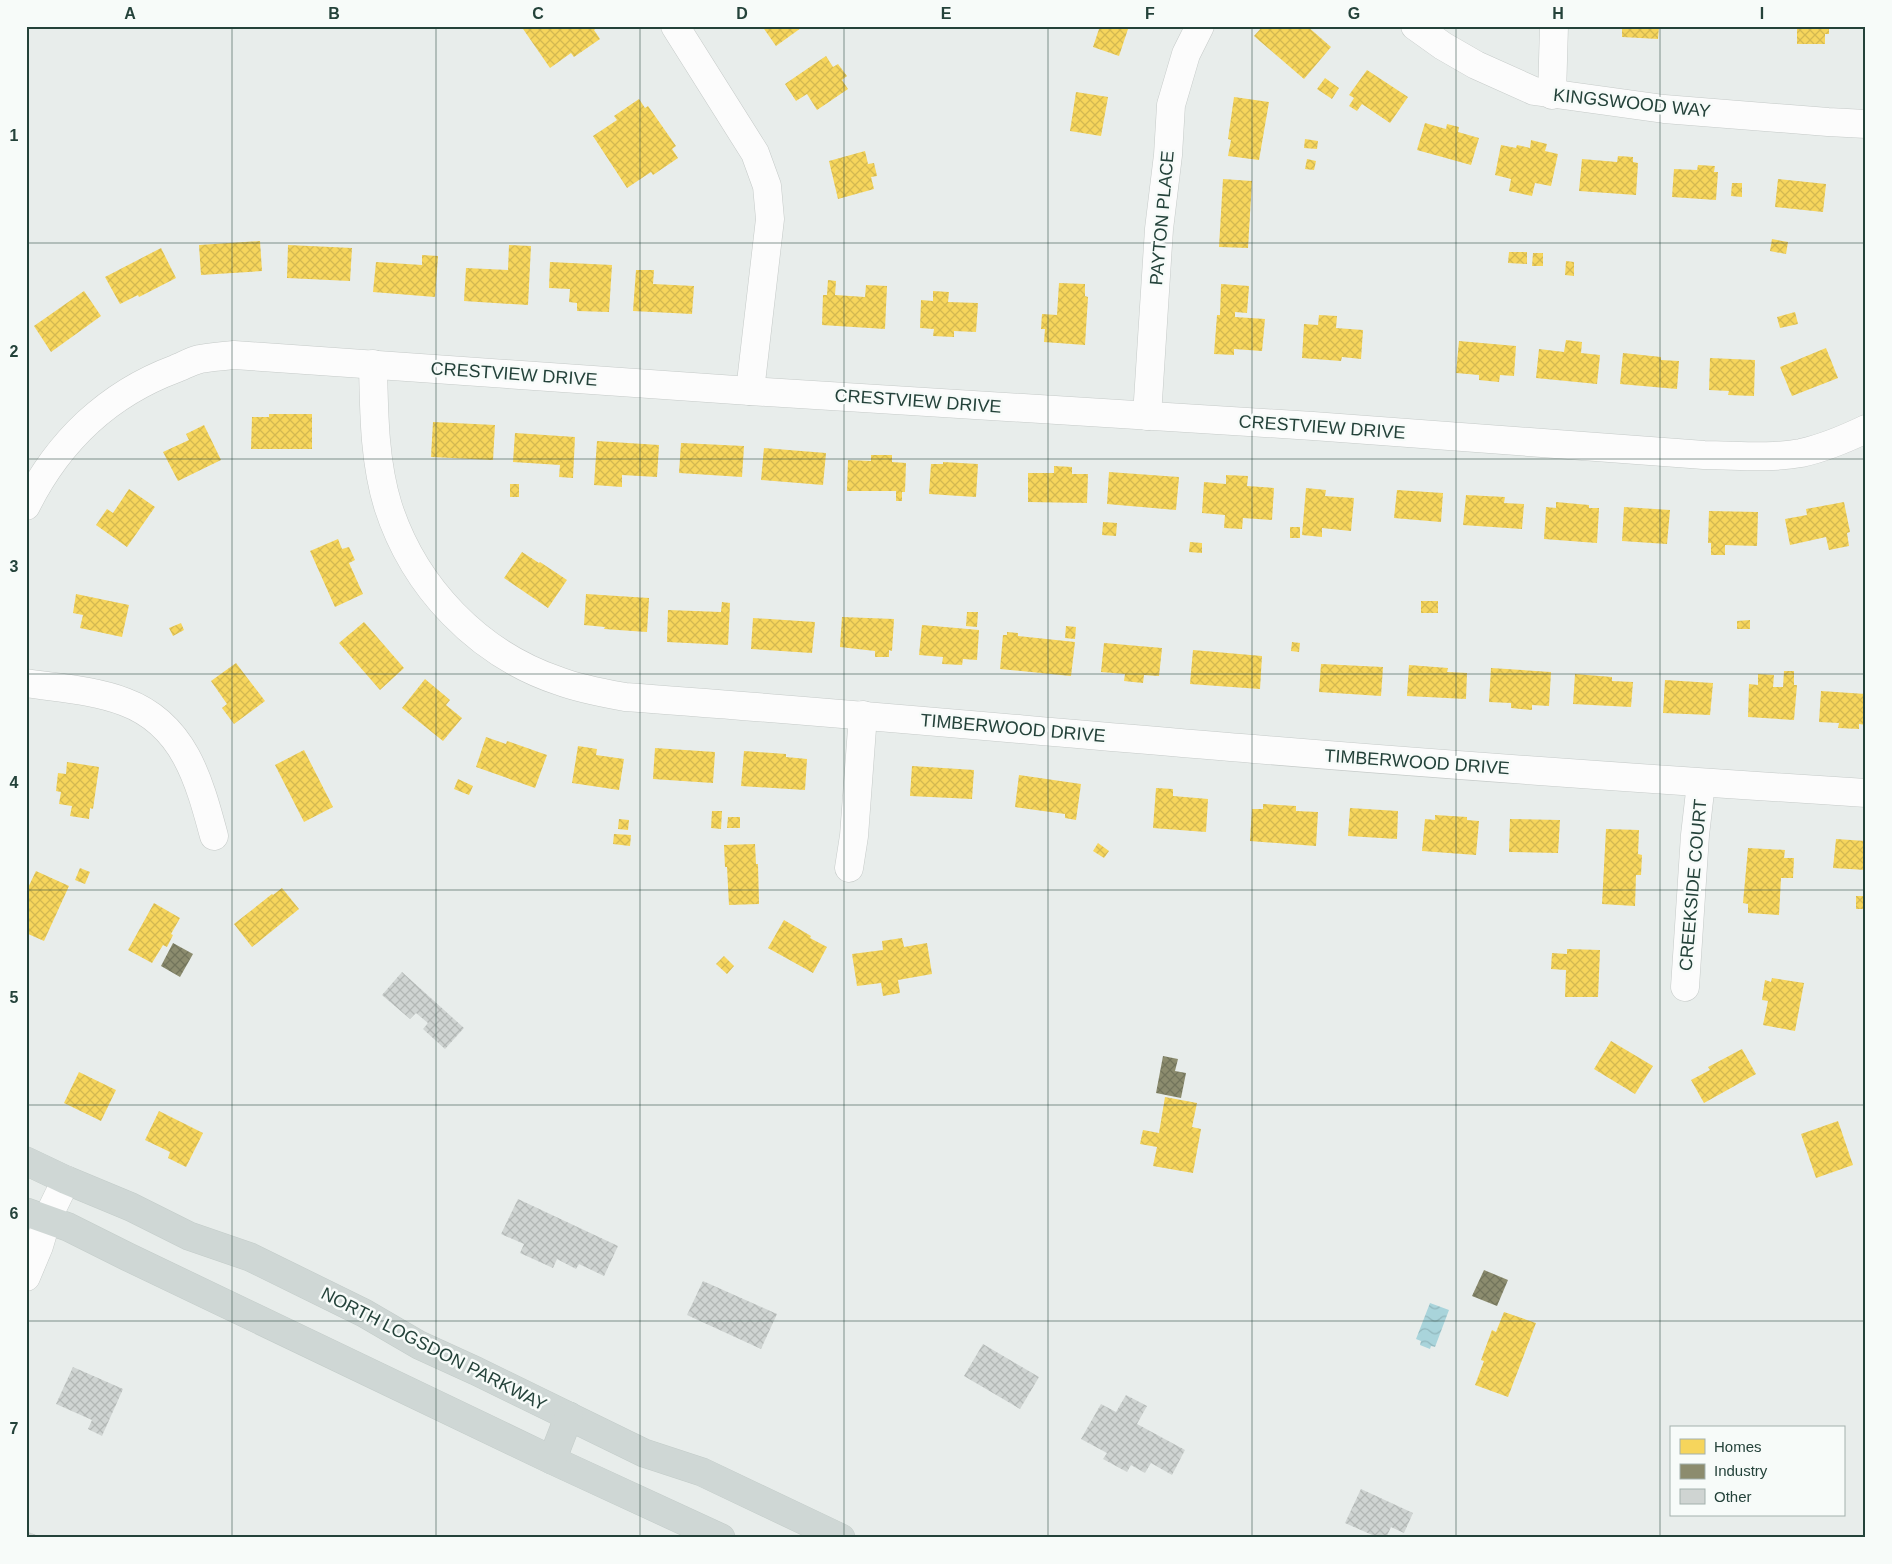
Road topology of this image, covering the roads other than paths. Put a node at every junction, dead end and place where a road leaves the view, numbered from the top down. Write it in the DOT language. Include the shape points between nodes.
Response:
graph roads {
  1 [pos="675,26"];
  2 [pos="1200,26"];
  3 [pos="1415,26"];
  4 [pos="1554,26"];
  5 [pos="1552,95"];
  6 [pos="1866,124"];
  7 [pos="373,364"];
  8 [pos="750,391"];
  9 [pos="1147,416"];
  10 [pos="1866,429"];
  11 [pos="26,506"];
  12 [pos="26,683"];
  13 [pos="863,715"];
  14 [pos="1702,782"];
  15 [pos="1866,793"];
  16 [pos="214,836"];
  17 [pos="849,868"];
  18 [pos="1685,987"];
  19 [pos="26,1161"];
  20 [pos="66,1180"];
  21 [pos="37,1215"];
  22 [pos="26,1277"];
  23 [pos="569,1416"];
  24 [pos="552,1460"];
  25 [pos="721,1538"];
  26 [pos="841,1538"];
  1 -- 8 [label="street" via="750,145 767,186 770,219"];
  2 -- 9 [label="street, PAYTON PLACE" via="1186,54 1170,105"];
  3 -- 5 [label="street, KINGSWOOD WAY" via="1476,65 1534,91"];
  4 -- 5 [label="street"];
  5 -- 6 [label="street, KINGSWOOD WAY" via="1664,109"];
  7 -- 8 [label="street, CRESTVIEW DRIVE"];
  7 -- 11 [label="street, CRESTVIEW DRIVE" via="234,355 198,360 161,374 132,388 88,422 53,461"];
  7 -- 13 [label="street, TIMBERWOOD DRIVE" via="380,468 388,505 411,559 428,586 472,633 527,668 591,690 625,697"];
  8 -- 9 [label="street, CRESTVIEW DRIVE"];
  9 -- 10 [label="street, CRESTVIEW DRIVE" via="1704,455 1800,453 1827,446"];
  12 -- 16 [label="street" via="124,701 163,725 179,742 190,762 206,803"];
  13 -- 14 [label="street, TIMBERWOOD DRIVE" via="1255,749"];
  13 -- 17 [label="street"];
  14 -- 15 [label="street, TIMBERWOOD DRIVE"];
  14 -- 18 [label="street, CREEKSIDE COURT" via="1695,835"];
  19 -- 20 [label="main road, NORTH LOGSDON PARKWAY"];
  20 -- 21 [label="street"];
  20 -- 23 [label="main road, NORTH LOGSDON PARKWAY" via="189,1236 250,1257 364,1313 419,1345"];
  21 -- 22 [label="street" via="39,1246"];
  21 -- 24 [label="main road"];
  23 -- 24 [label="main road"];
  23 -- 26 [label="main road, NORTH LOGSDON PARKWAY" via="644,1453 702,1472"];
  24 -- 25 [label="main road"];
}
